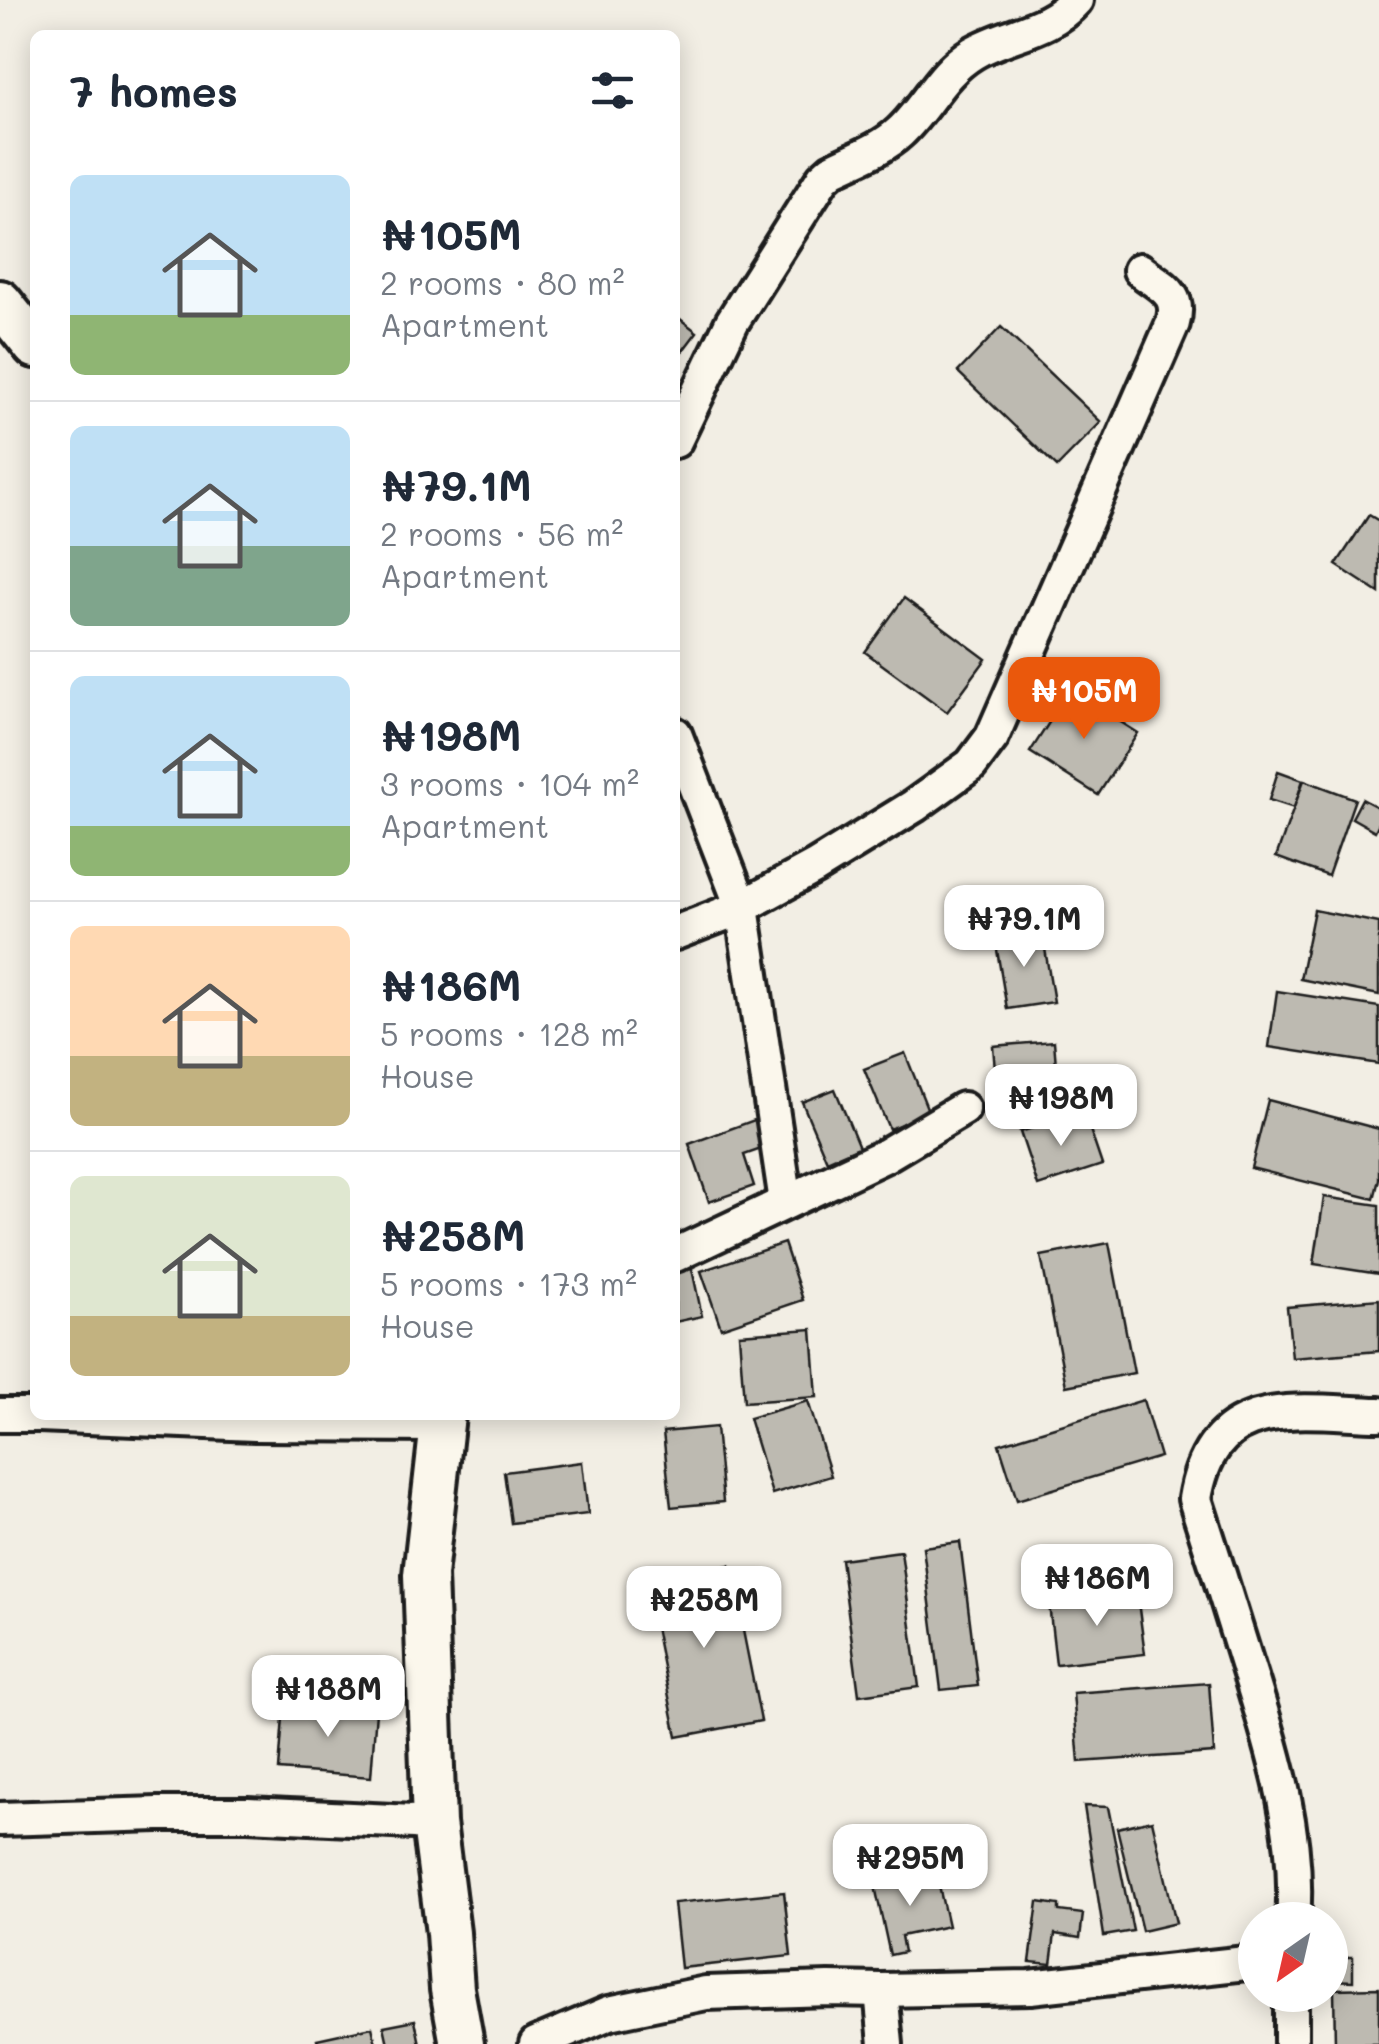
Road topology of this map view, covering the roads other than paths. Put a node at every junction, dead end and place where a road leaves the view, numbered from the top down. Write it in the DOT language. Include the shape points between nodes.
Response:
graph roads {
  1 [pos="1076,0"];
  2 [pos="1140,270"];
  3 [pos="0,302"];
  4 [pos="30,340"];
  5 [pos="680,431"];
  6 [pos="680,747"];
  7 [pos="742,907"];
  8 [pos="680,930"];
  9 [pos="963,1109"];
  10 [pos="786,1202"];
  11 [pos="680,1252"];
  12 [pos="1379,1414"];
  13 [pos="0,1415"];
  14 [pos="30,1415"];
  15 [pos="159,1420"];
  16 [pos="443,1420"];
  17 [pos="0,1820"];
  18 [pos="434,1823"];
  19 [pos="1295,1902"];
  20 [pos="1238,1964"];
  21 [pos="880,1990"];
  22 [pos="1290,2012"];
  23 [pos="462,2044"];
  24 [pos="536,2044"];
  25 [pos="886,2044"];
  26 [pos="1291,2044"];
  1 -- 5 [label="street" via="1049,22 985,46 956,65 900,133 823,178 732,322"];
  2 -- 7 [label="street" via="1173,296 1177,309 992,738 971,765 914,806"];
  3 -- 4 [label="street"];
  6 -- 7 [label="street"];
  7 -- 8 [label="street"];
  7 -- 10 [label="street"];
  9 -- 10 [label="street"];
  10 -- 11 [label="street"];
  12 -- 19 [label="street" via="1274,1411 1239,1422 1199,1473 1195,1499 1288,1815"];
  13 -- 14 [label="street"];
  15 -- 16 [label="street"];
  16 -- 18 [label="street" via="425,1575"];
  17 -- 18 [label="street" via="248,1814"];
  18 -- 23 [label="street"];
  20 -- 21 [label="street" via="1030,1987"];
  21 -- 24 [label="street" via="706,1993 608,2013"];
  21 -- 25 [label="street"];
  22 -- 26 [label="street"];
}
